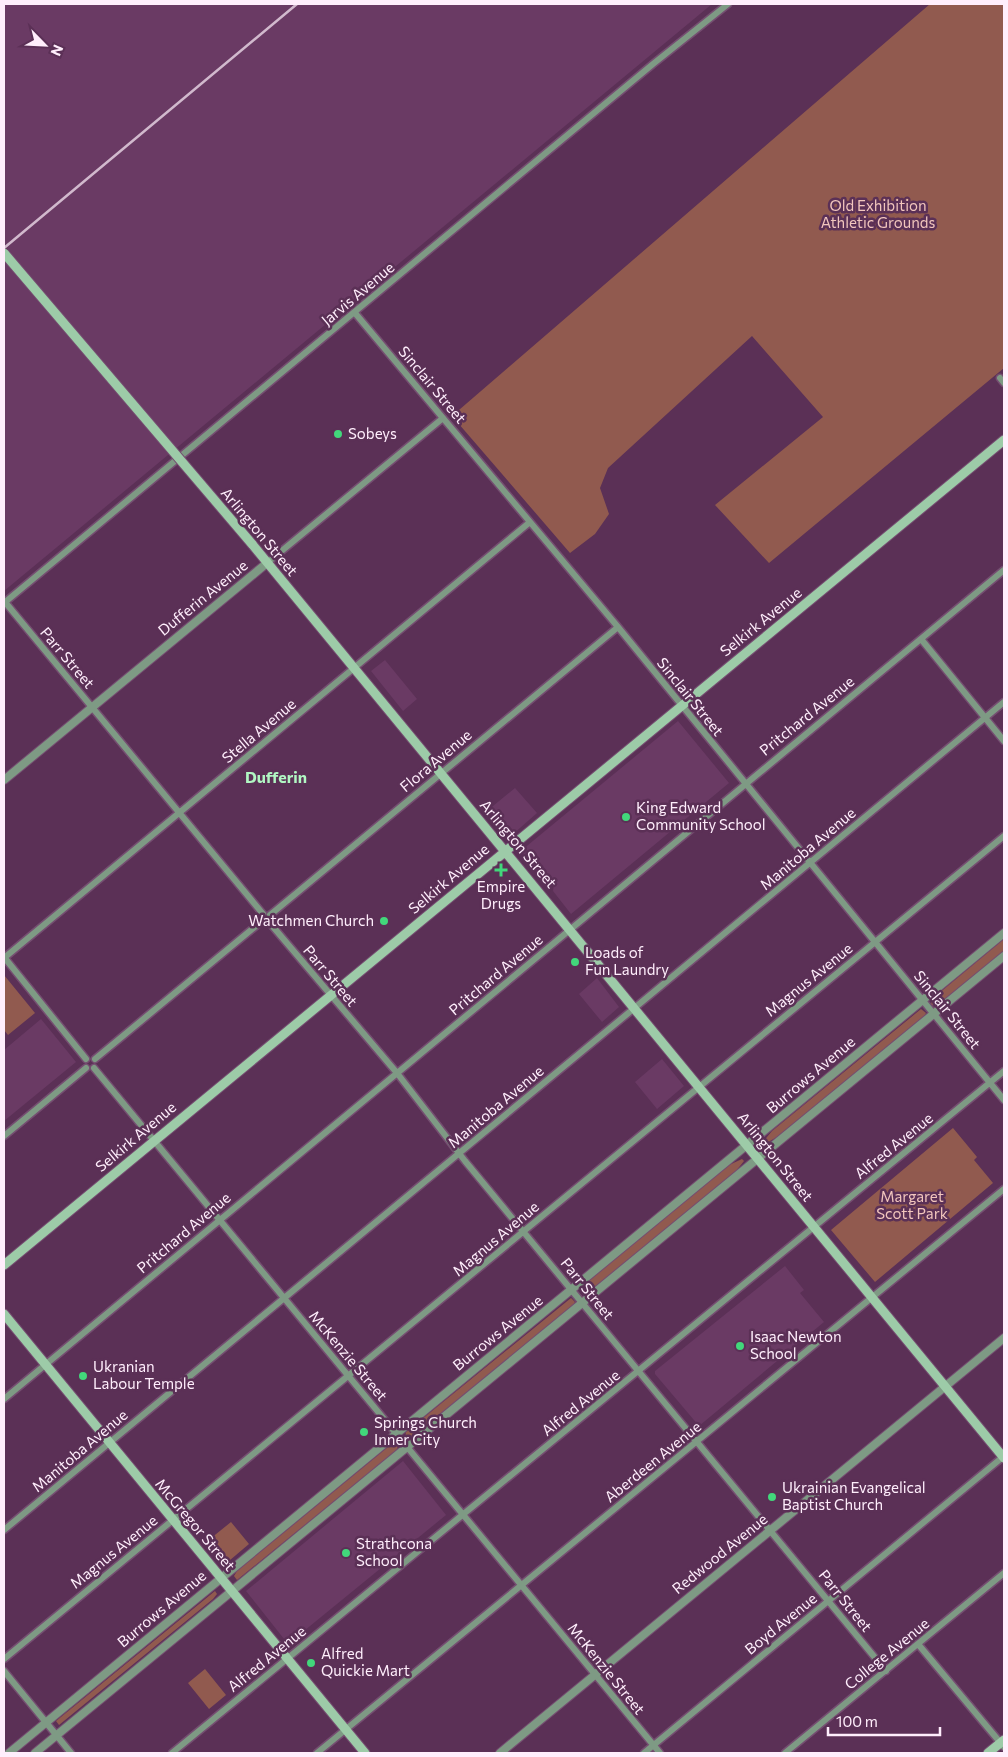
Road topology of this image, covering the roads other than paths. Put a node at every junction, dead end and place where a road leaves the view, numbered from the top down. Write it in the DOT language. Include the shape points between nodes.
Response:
graph roads {
  1 [pos="728,4"];
  2 [pos="4,253"];
  3 [pos="355,313"];
  4 [pos="443,418"];
  5 [pos="1004,440"];
  6 [pos="530,522"];
  7 [pos="267,563"];
  8 [pos="1004,570"];
  9 [pos="4,603"];
  10 [pos="618,627"];
  11 [pos="921,639"];
  12 [pos="354,668"];
  13 [pos="1004,702"];
  14 [pos="681,706"];
  15 [pos="92,707"];
  16 [pos="985,718"];
  17 [pos="1004,741"];
  18 [pos="441,773"];
  19 [pos="4,780"];
  20 [pos="745,783"];
  21 [pos="179,814"];
  22 [pos="1004,836"];
  23 [pos="505,850"];
  24 [pos="810,863"];
  25 [pos="266,918"];
  26 [pos="570,930"];
  27 [pos="1004,933"];
  28 [pos="875,942"];
  29 [pos="1004,956"];
  30 [pos="4,958"];
  31 [pos="330,995"];
  32 [pos="923,999"];
  33 [pos="635,1008"];
  34 [pos="934,1014"];
  35 [pos="86,1059"];
  36 [pos="94,1060"];
  37 [pos="86,1068"];
  38 [pos="94,1068"];
  39 [pos="1004,1071"];
  40 [pos="397,1073"];
  41 [pos="990,1083"];
  42 [pos="699,1086"];
  43 [pos="1004,1100"];
  44 [pos="4,1136"];
  45 [pos="154,1141"];
  46 [pos="748,1146"];
  47 [pos="459,1154"];
  48 [pos="758,1158"];
  49 [pos="1004,1189"];
  50 [pos="220,1220"];
  51 [pos="815,1227"];
  52 [pos="524,1232"];
  53 [pos="4,1265"];
  54 [pos="572,1290"];
  55 [pos="284,1298"];
  56 [pos="873,1298"];
  57 [pos="583,1304"];
  58 [pos="4,1314"];
  59 [pos="1004,1338"];
  60 [pos="46,1365"];
  61 [pos="639,1371"];
  62 [pos="349,1377"];
  63 [pos="945,1386"];
  64 [pos="4,1399"];
  65 [pos="396,1435"];
  66 [pos="110,1442"];
  67 [pos="697,1442"];
  68 [pos="407,1448"];
  69 [pos="1004,1457"];
  70 [pos="463,1516"];
  71 [pos="173,1520"];
  72 [pos="4,1530"];
  73 [pos="771,1531"];
  74 [pos="1004,1573"];
  75 [pos="221,1577"];
  76 [pos="521,1586"];
  77 [pos="232,1591"];
  78 [pos="828,1601"];
  79 [pos="918,1644"];
  80 [pos="288,1658"];
  81 [pos="4,1659"];
  82 [pos="4,1671"];
  83 [pos="886,1671"];
  84 [pos="594,1675"];
  85 [pos="46,1723"];
  86 [pos="346,1730"];
  87 [pos="57,1736"];
  88 [pos="1003,1743"];
  89 [pos="653,1745"];
  90 [pos="9,1753"];
  91 [pos="35,1753"];
  92 [pos="71,1753"];
  93 [pos="172,1753"];
  94 [pos="317,1753"];
  95 [pos="365,1753"];
  96 [pos="500,1753"];
  97 [pos="644,1753"];
  98 [pos="660,1753"];
  99 [pos="786,1753"];
  100 [pos="988,1753"];
  1 -- 3 [label="street, Jarvis Avenue"];
  2 -- 7 [label="main road, Arlington Street, bridge"];
  3 -- 4 [label="street, Sinclair Street"];
  3 -- 9 [label="street, Jarvis Avenue"];
  4 -- 6 [label="street, Sinclair Street"];
  4 -- 7 [label="street, Dufferin Avenue"];
  5 -- 14 [label="main road, Selkirk Avenue"];
  6 -- 10 [label="street, Sinclair Street"];
  6 -- 12 [label="street, Stella Avenue"];
  7 -- 12 [label="main road, Arlington Street"];
  7 -- 15 [label="street, Dufferin Avenue"];
  8 -- 11 [label="street, Pritchard Avenue"];
  9 -- 15 [label="street, Parr Street"];
  10 -- 14 [label="street, Sinclair Street"];
  10 -- 18 [label="street, Flora Avenue"];
  11 -- 16 [label="street"];
  11 -- 20 [label="street, Pritchard Avenue"];
  12 -- 18 [label="main road, Arlington Street"];
  12 -- 21 [label="street, Stella Avenue"];
  13 -- 16 [label="street, Manitoba Avenue"];
  14 -- 20 [label="street, Sinclair Street"];
  14 -- 23 [label="main road, Selkirk Avenue"];
  15 -- 19 [label="street, Dufferin Avenue"];
  15 -- 21 [label="street, Parr Street"];
  16 -- 17 [label="street"];
  16 -- 24 [label="street, Manitoba Avenue"];
  18 -- 23 [label="main road, Arlington Street"];
  18 -- 25 [label="street, Flora Avenue"];
  20 -- 24 [label="street, Sinclair Street"];
  20 -- 26 [label="street, Pritchard Avenue"];
  21 -- 25 [label="street, Parr Street"];
  21 -- 30 [label="street, Stella Avenue"];
  22 -- 28 [label="street, Magnus Avenue"];
  23 -- 26 [label="main road, Arlington Street"];
  23 -- 31 [label="main road, Selkirk Avenue"];
  24 -- 28 [label="street, Sinclair Street"];
  24 -- 33 [label="street, Manitoba Avenue"];
  25 -- 31 [label="street, Parr Street"];
  25 -- 36 [label="street, Flora Avenue"];
  26 -- 33 [label="main road, Arlington Street"];
  26 -- 40 [label="street, Pritchard Avenue"];
  27 -- 32 [label="street, Burrows Avenue"];
  28 -- 32 [label="street, Sinclair Street"];
  28 -- 42 [label="street, Magnus Avenue"];
  29 -- 34 [label="street, Burrows Avenue"];
  30 -- 35 [label="street"];
  31 -- 40 [label="street, Parr Street"];
  31 -- 45 [label="main road, Selkirk Avenue"];
  32 -- 34 [label="street, Sinclair Street"];
  32 -- 46 [label="street, Burrows Avenue"];
  33 -- 42 [label="main road, Arlington Street"];
  33 -- 47 [label="street, Manitoba Avenue"];
  34 -- 41 [label="street, Sinclair Street"];
  34 -- 48 [label="street, Burrows Avenue"];
  35 -- 36 [label="street"];
  35 -- 37 [label="street"];
  36 -- 38 [label="street"];
  37 -- 38 [label="street"];
  37 -- 44 [label="street"];
  38 -- 45 [label="street, McKenzie Street"];
  39 -- 41 [label="street, Alfred Avenue"];
  40 -- 47 [label="street, Parr Street"];
  40 -- 50 [label="street, Pritchard Avenue"];
  41 -- 43 [label="street, Sinclair Street"];
  41 -- 51 [label="street, Alfred Avenue"];
  42 -- 46 [label="main road, Arlington Street"];
  42 -- 52 [label="street, Magnus Avenue"];
  45 -- 50 [label="street, McKenzie Street"];
  45 -- 53 [label="main road, Selkirk Avenue"];
  46 -- 48 [label="main road, Arlington Street"];
  46 -- 54 [label="street, Burrows Avenue"];
  47 -- 52 [label="street, Parr Street"];
  47 -- 55 [label="street, Manitoba Avenue"];
  48 -- 51 [label="main road, Arlington Street"];
  48 -- 57 [label="street, Burrows Avenue"];
  49 -- 56 [label="street, Aberdeen Avenue"];
  50 -- 55 [label="street, McKenzie Street"];
  50 -- 60 [label="street, Pritchard Avenue"];
  51 -- 56 [label="main road, Arlington Street"];
  51 -- 61 [label="street, Alfred Avenue"];
  52 -- 54 [label="street, Parr Street"];
  52 -- 62 [label="street, Magnus Avenue"];
  54 -- 57 [label="street, Parr Street"];
  54 -- 65 [label="street, Burrows Avenue"];
  55 -- 62 [label="street, McKenzie Street"];
  55 -- 66 [label="street, Manitoba Avenue"];
  56 -- 63 [label="main road, Arlington Street"];
  56 -- 67 [label="street, Aberdeen Avenue"];
  57 -- 61 [label="street, Parr Street"];
  57 -- 68 [label="street, Burrows Avenue"];
  58 -- 60 [label="main road, McGregor Street"];
  59 -- 63 [label="street, Redwood Avenue"];
  60 -- 64 [label="street, Pritchard Avenue"];
  60 -- 66 [label="main road, McGregor Street"];
  61 -- 67 [label="street, Parr Street"];
  61 -- 70 [label="street, Alfred Avenue"];
  62 -- 65 [label="street, McKenzie Street"];
  62 -- 71 [label="street, Magnus Avenue"];
  63 -- 69 [label="main road, Arlington Street"];
  63 -- 73 [label="street, Redwood Avenue"];
  65 -- 68 [label="street, McKenzie Street"];
  65 -- 75 [label="street, Burrows Avenue"];
  66 -- 71 [label="main road, McGregor Street"];
  66 -- 72 [label="street, Manitoba Avenue"];
  67 -- 73 [label="street, Parr Street"];
  67 -- 76 [label="street, Aberdeen Avenue"];
  68 -- 70 [label="street, McKenzie Street"];
  68 -- 77 [label="street, Burrows Avenue"];
  69 -- 78 [label="street, Boyd Avenue"];
  70 -- 76 [label="street, McKenzie Street"];
  70 -- 80 [label="street, Alfred Avenue"];
  71 -- 75 [label="main road, McGregor Street"];
  71 -- 81 [label="street, Magnus Avenue"];
  73 -- 78 [label="street, Parr Street"];
  73 -- 84 [label="street, Redwood Avenue"];
  74 -- 79 [label="street, College Avenue"];
  75 -- 77 [label="main road, McGregor Street"];
  75 -- 85 [label="street, Burrows Avenue"];
  76 -- 84 [label="street, McKenzie Street"];
  76 -- 86 [label="street, Aberdeen Avenue"];
  77 -- 80 [label="main road, McGregor Street"];
  77 -- 87 [label="street, Burrows Avenue"];
  78 -- 83 [label="street, Parr Street"];
  78 -- 89 [label="street, Boyd Avenue"];
  79 -- 83 [label="street, College Avenue"];
  79 -- 88 [label="street"];
  80 -- 86 [label="main road, McGregor Street"];
  80 -- 93 [label="street, Alfred Avenue"];
  82 -- 85 [label="street"];
  83 -- 99 [label="street, College Avenue"];
  84 -- 89 [label="street, McKenzie Street"];
  84 -- 96 [label="street, Redwood Avenue"];
  85 -- 87 [label="street"];
  85 -- 90 [label="street, Burrows Avenue"];
  86 -- 94 [label="street, Aberdeen Avenue"];
  86 -- 95 [label="main road, McGregor Street"];
  87 -- 91 [label="street, Burrows Avenue"];
  87 -- 92 [label="street"];
  88 -- 100 [label="main road"];
  89 -- 97 [label="street, Boyd Avenue"];
  89 -- 98 [label="street, McKenzie Street"];
}
